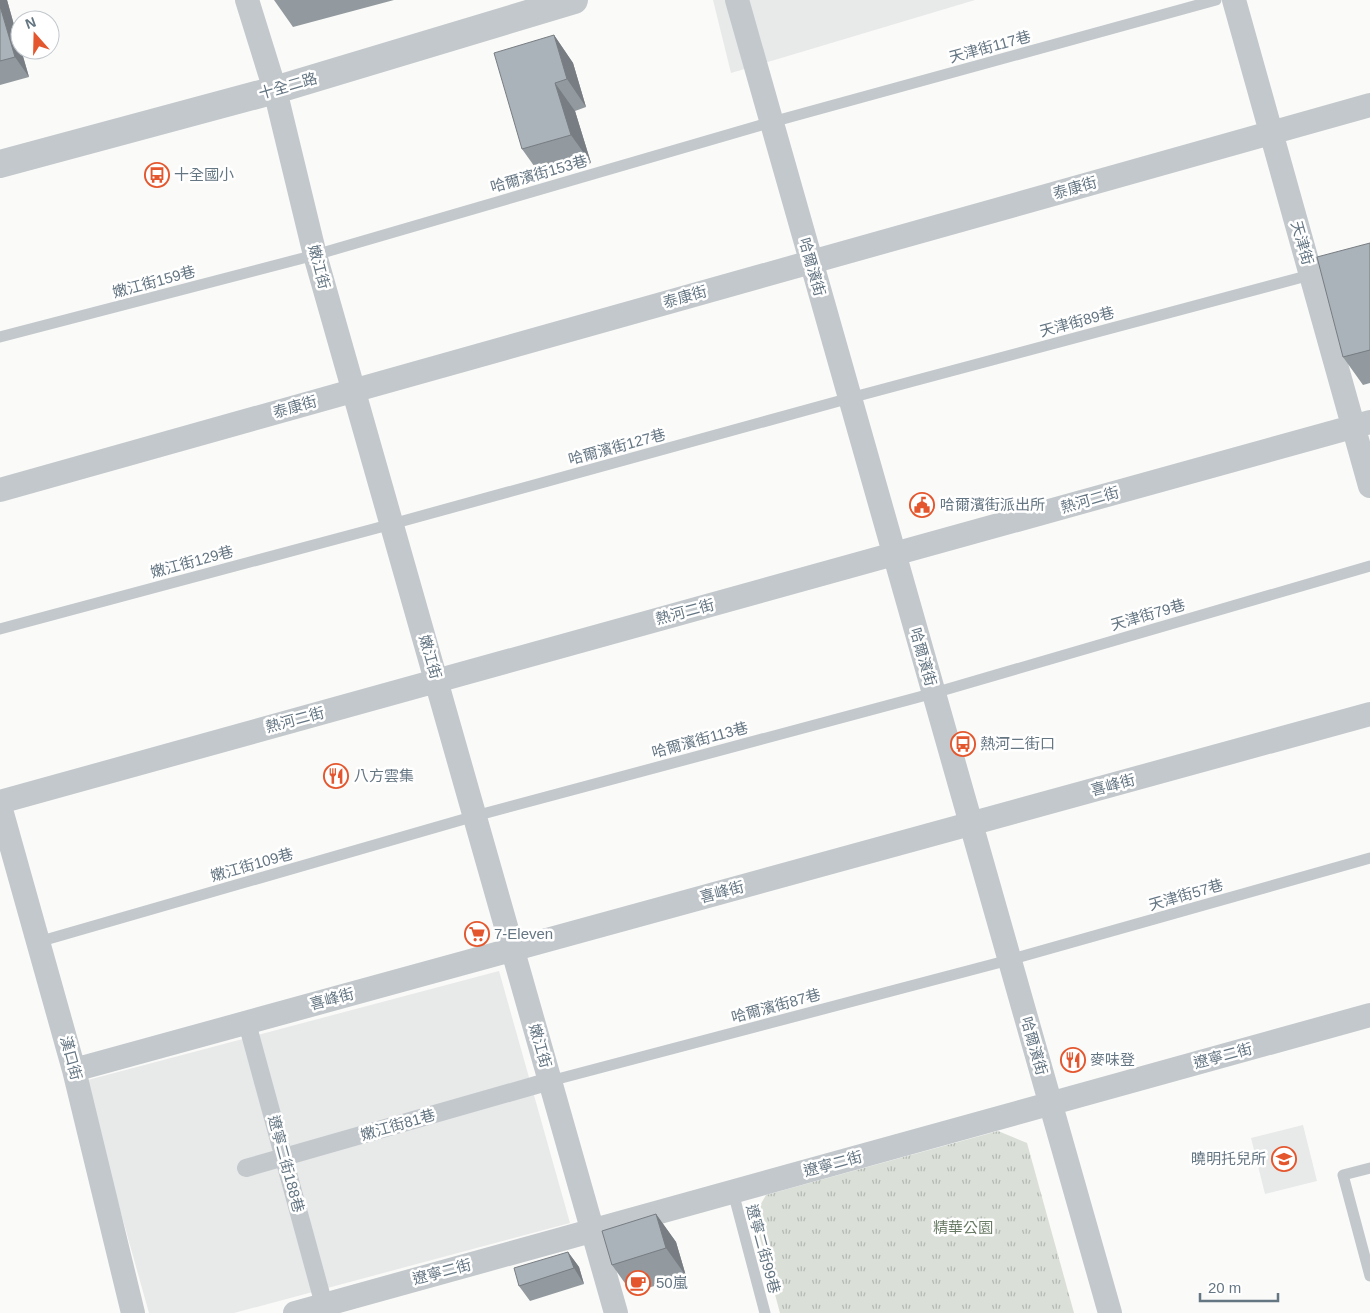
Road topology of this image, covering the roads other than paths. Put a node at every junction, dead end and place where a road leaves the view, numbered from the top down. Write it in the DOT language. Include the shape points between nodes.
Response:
graph roads {
  1 [pos="247,0"];
  2 [pos="574,0"];
  3 [pos="737,0"];
  4 [pos="1216,0"];
  5 [pos="1234,0"];
  6 [pos="275,90"];
  7 [pos="1370,105"];
  8 [pos="772,122"];
  9 [pos="1271,133"];
  10 [pos="0,164"];
  11 [pos="315,255"];
  12 [pos="811,262"];
  13 [pos="1319,273"];
  14 [pos="0,337"];
  15 [pos="354,390"];
  16 [pos="850,398"];
  17 [pos="1362,424"];
  18 [pos="1370,486"];
  19 [pos="0,490"];
  20 [pos="392,524"];
  21 [pos="894,554"];
  22 [pos="1370,566"];
  23 [pos="0,629"];
  24 [pos="436,681"];
  25 [pos="934,693"];
  26 [pos="1370,714"];
  27 [pos="0,802"];
  28 [pos="0,806"];
  29 [pos="475,816"];
  30 [pos="971,824"];
  31 [pos="1370,858"];
  32 [pos="38,942"];
  33 [pos="513,950"];
  34 [pos="1009,960"];
  35 [pos="1370,1015"];
  36 [pos="247,1022"];
  37 [pos="74,1070"];
  38 [pos="550,1081"];
  39 [pos="1050,1104"];
  40 [pos="284,1157"];
  41 [pos="246,1168"];
  42 [pos="1370,1168"];
  43 [pos="733,1192"];
  44 [pos="592,1231"];
  45 [pos="1370,1276"];
  46 [pos="324,1305"];
  47 [pos="133,1313"];
  48 [pos="295,1313"];
  49 [pos="616,1313"];
  50 [pos="765,1313"];
  51 [pos="1110,1313"];
  1 -- 6 [label="street, 嫩江街"];
  2 -- 6 [label="street, 十全二路"];
  3 -- 8 [label="street, 哈爾濱街"];
  4 -- 8 [label="lane, 天津街117巷"];
  5 -- 9 [label="street, 天津街"];
  6 -- 10 [label="street, 十全二路"];
  6 -- 11 [label="street, 嫩江街"];
  7 -- 9 [label="street, 泰康街"];
  8 -- 11 [label="lane, 哈爾濱街153巷"];
  8 -- 12 [label="street, 哈爾濱街"];
  9 -- 12 [label="street, 泰康街"];
  9 -- 13 [label="street, 天津街"];
  11 -- 14 [label="lane, 嫩江街159巷"];
  11 -- 15 [label="street, 嫩江街"];
  12 -- 15 [label="street, 泰康街"];
  12 -- 16 [label="street, 哈爾濱街"];
  13 -- 16 [label="lane, 天津街89巷"];
  13 -- 17 [label="street, 天津街"];
  15 -- 19 [label="street, 泰康街"];
  15 -- 20 [label="street, 嫩江街"];
  16 -- 20 [label="lane, 哈爾濱街127巷"];
  16 -- 21 [label="street, 哈爾濱街"];
  17 -- 18 [label="street, 天津街"];
  17 -- 21 [label="street, 熱河二街"];
  20 -- 23 [label="lane, 嫩江街129巷"];
  20 -- 24 [label="street, 嫩江街"];
  21 -- 24 [label="street, 熱河二街"];
  21 -- 25 [label="street, 哈爾濱街"];
  22 -- 25 [label="lane, 天津街79巷"];
  24 -- 27 [label="street, 熱河二街"];
  24 -- 29 [label="street, 嫩江街"];
  25 -- 29 [label="lane, 哈爾濱街113巷"];
  25 -- 30 [label="street, 哈爾濱街"];
  26 -- 30 [label="street, 喜峰街"];
  28 -- 32 [label="street, 漢口街"];
  29 -- 32 [label="lane, 嫩江街109巷"];
  29 -- 33 [label="street, 嫩江街"];
  30 -- 33 [label="street, 喜峰街"];
  30 -- 34 [label="street, 哈爾濱街"];
  31 -- 34 [label="lane, 天津街57巷"];
  32 -- 37 [label="street, 漢口街"];
  33 -- 36 [label="street, 喜峰街"];
  33 -- 38 [label="street, 嫩江街"];
  34 -- 38 [label="lane, 哈爾濱街87巷"];
  34 -- 39 [label="street, 哈爾濱街"];
  35 -- 39 [label="street, 遼寧二街"];
  36 -- 37 [label="street, 喜峰街"];
  36 -- 40 [label="street, 遼寧二街188巷"];
  37 -- 47 [label="street, 漢口街"];
  38 -- 40 [label="street, 嫩江街81巷"];
  38 -- 44 [label="street, 嫩江街"];
  39 -- 43 [label="street, 遼寧二街"];
  39 -- 51 [label="street, 哈爾濱街"];
  40 -- 41 [label="street, 嫩江街81巷"];
  40 -- 46 [label="street, 遼寧二街188巷"];
  42 -- 45 [label="lane" via="1343,1176"];
  43 -- 44 [label="street, 遼寧二街"];
  43 -- 50 [label="lane, 遼寧二街99巷"];
  44 -- 46 [label="street, 遼寧二街"];
  44 -- 49 [label="street, 嫩江街"];
  46 -- 48 [label="street, 遼寧二街"];
}
